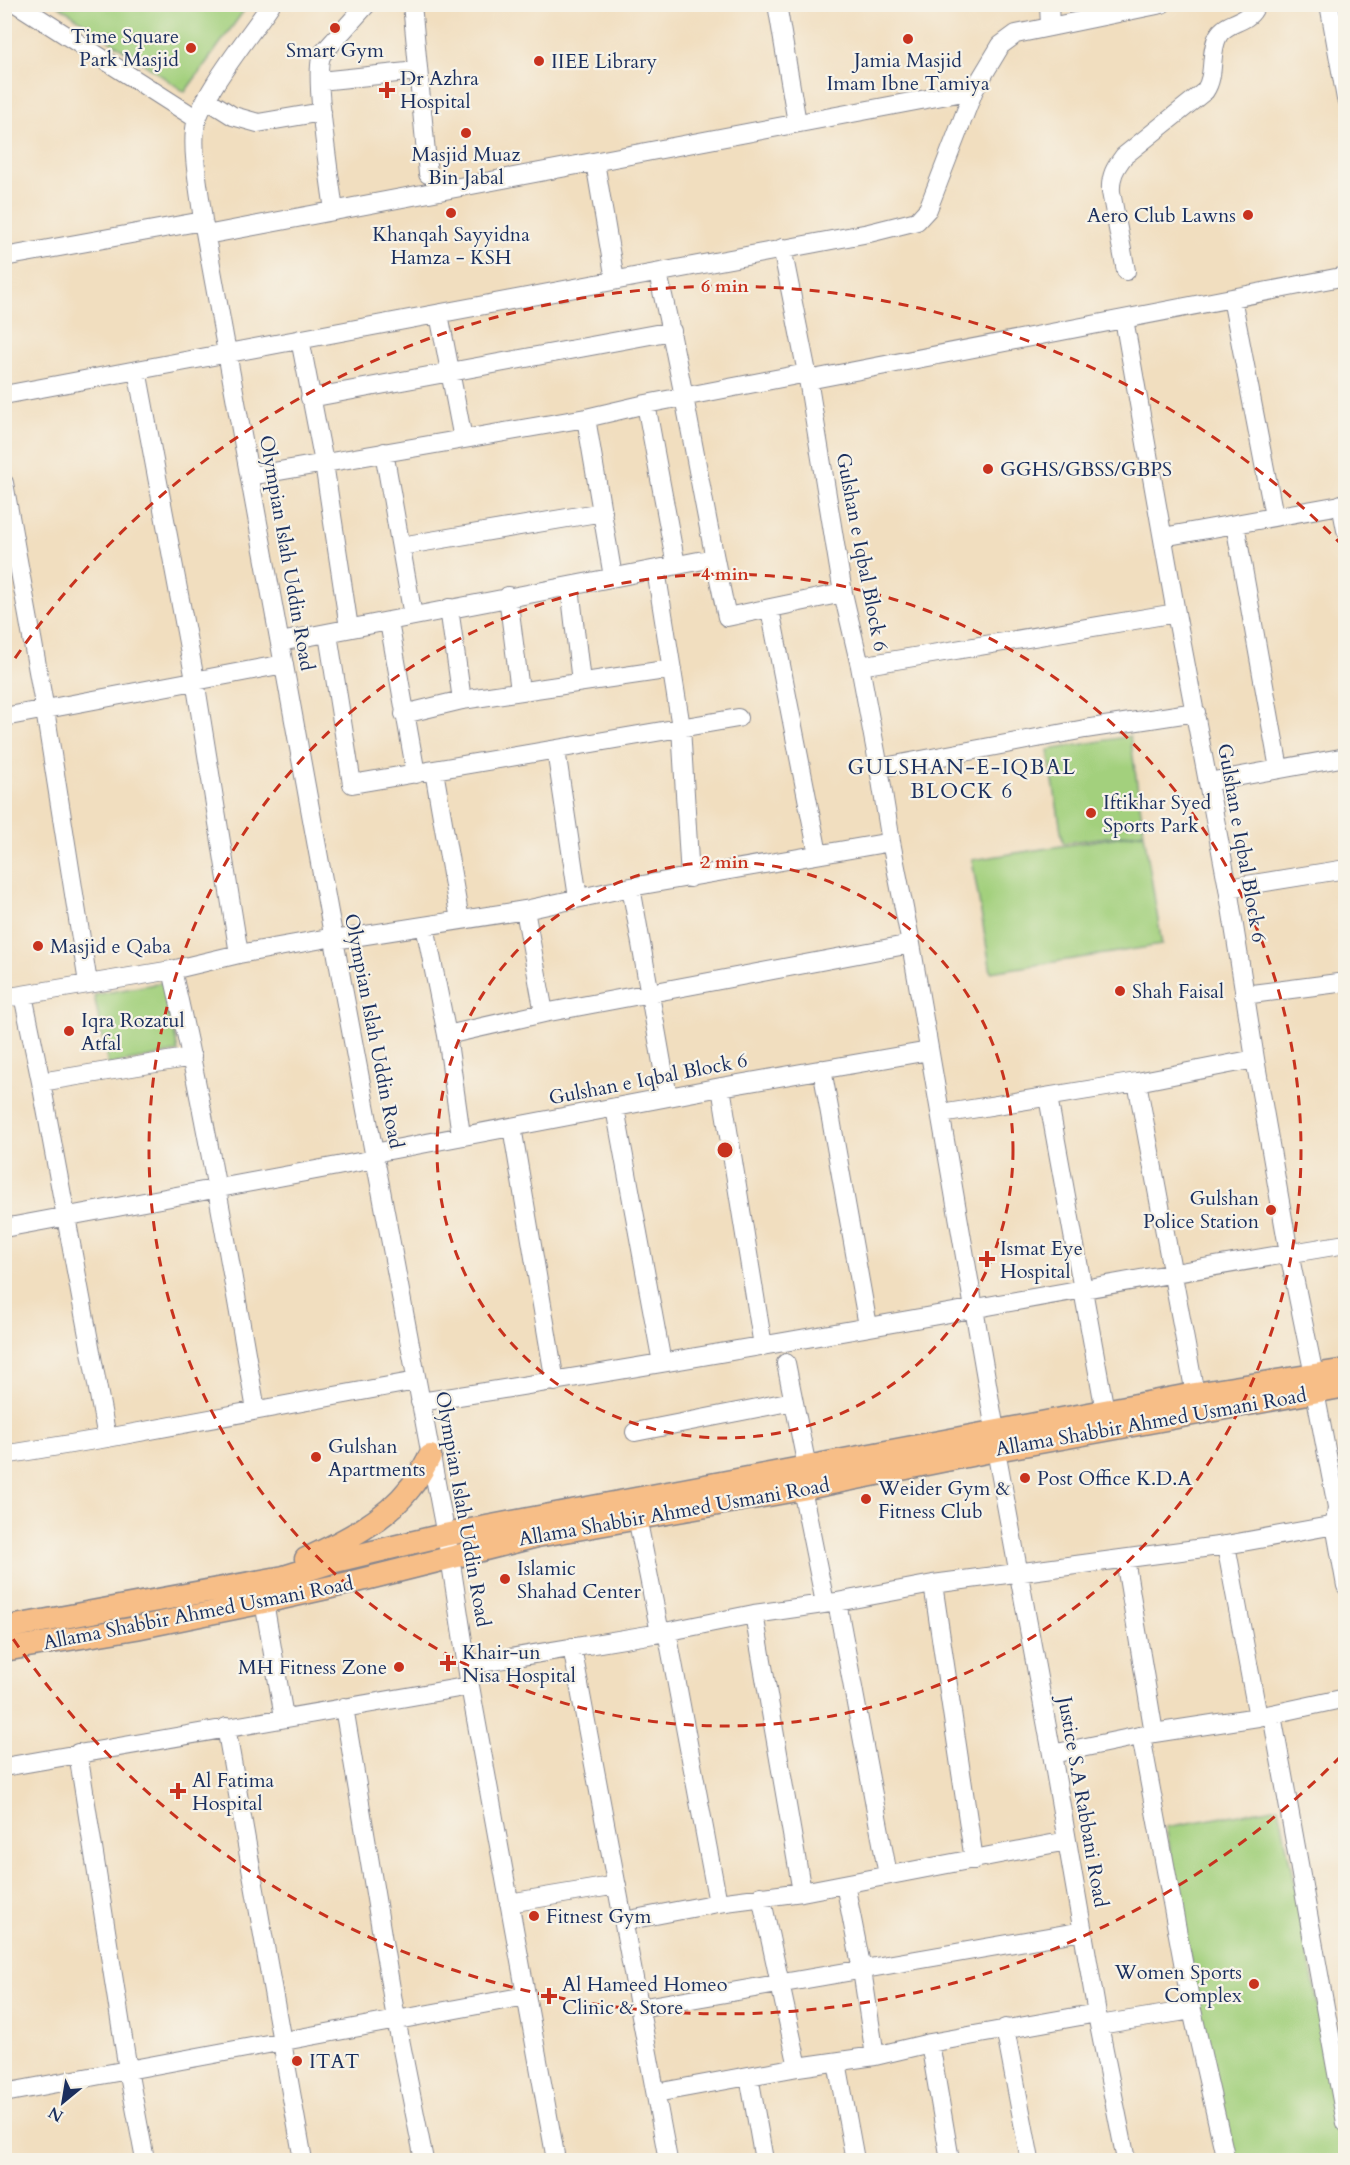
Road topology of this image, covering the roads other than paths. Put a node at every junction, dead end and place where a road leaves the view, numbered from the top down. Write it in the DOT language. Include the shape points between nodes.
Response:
graph roads {
  1 [pos="17,4"];
  2 [pos="271,4"];
  3 [pos="367,4"];
  4 [pos="412,4"];
  5 [pos="777,4"];
  6 [pos="1049,4"];
  7 [pos="1162,4"];
  8 [pos="1254,4"];
  9 [pos="1329,4"];
  10 [pos="1050,26"];
  11 [pos="417,71"];
  12 [pos="320,81"];
  13 [pos="974,90"];
  14 [pos="206,99"];
  15 [pos="1346,99"];
  16 [pos="322,112"];
  17 [pos="197,119"];
  18 [pos="797,123"];
  19 [pos="595,162"];
  20 [pos="428,174"];
  21 [pos="334,211"];
  22 [pos="204,228"];
  23 [pos="782,248"];
  24 [pos="4,256"];
  25 [pos="1126,271"];
  26 [pos="658,274"];
  27 [pos="615,280"];
  28 [pos="1344,283"];
  29 [pos="1232,298"];
  30 [pos="439,314"];
  31 [pos="1124,319"];
  32 [pos="672,331"];
  33 [pos="300,339"];
  34 [pos="227,352"];
  35 [pos="137,370"];
  36 [pos="449,372"];
  37 [pos="808,377"];
  38 [pos="4,395"];
  39 [pos="683,397"];
  40 [pos="310,398"];
  41 [pos="646,404"];
  42 [pos="586,418"];
  43 [pos="463,439"];
  44 [pos="384,452"];
  45 [pos="324,463"];
  46 [pos="250,476"];
  47 [pos="4,483"];
  48 [pos="1343,504"];
  49 [pos="603,512"];
  50 [pos="1274,516"];
  51 [pos="1235,524"];
  52 [pos="1346,530"];
  53 [pos="1163,537"];
  54 [pos="401,546"];
  55 [pos="714,558"];
  56 [pos="676,565"];
  57 [pos="656,570"];
  58 [pos="613,577"];
  59 [pos="570,586"];
  60 [pos="843,592"];
  61 [pos="508,596"];
  62 [pos="449,608"];
  63 [pos="770,609"];
  64 [pos="1176,614"];
  65 [pos="413,616"];
  66 [pos="389,622"];
  67 [pos="350,628"];
  68 [pos="327,634"];
  69 [pos="280,642"];
  70 [pos="284,664"];
  71 [pos="860,666"];
  72 [pos="672,669"];
  73 [pos="195,680"];
  74 [pos="580,682"];
  75 [pos="520,692"];
  76 [pos="462,700"];
  77 [pos="45,710"];
  78 [pos="1196,712"];
  79 [pos="404,714"];
  80 [pos="4,717"];
  81 [pos="738,718"];
  82 [pos="681,727"];
  83 [pos="556,750"];
  84 [pos="1346,758"];
  85 [pos="879,768"];
  86 [pos="1279,769"];
  87 [pos="425,773"];
  88 [pos="1208,782"];
  89 [pos="891,842"];
  90 [pos="818,854"];
  91 [pos="1346,869"];
  92 [pos="690,878"];
  93 [pos="631,887"];
  94 [pos="1228,888"];
  95 [pos="578,898"];
  96 [pos="525,910"];
  97 [pos="460,920"];
  98 [pos="425,926"];
  99 [pos="334,938"];
  100 [pos="911,944"];
  101 [pos="239,954"];
  102 [pos="172,970"];
  103 [pos="1346,982"];
  104 [pos="88,983"];
  105 [pos="649,994"];
  106 [pos="23,995"];
  107 [pos="1244,995"];
  108 [pos="4,998"];
  109 [pos="544,1013"];
  110 [pos="447,1035"];
  111 [pos="929,1051"];
  112 [pos="192,1057"];
  113 [pos="1255,1059"];
  114 [pos="822,1069"];
  115 [pos="41,1082"];
  116 [pos="1137,1082"];
  117 [pos="721,1087"];
  118 [pos="669,1097"];
  119 [pos="1048,1097"];
  120 [pos="615,1108"];
  121 [pos="941,1114"];
  122 [pos="512,1127"];
  123 [pos="461,1136"];
  124 [pos="375,1156"];
  125 [pos="218,1189"];
  126 [pos="65,1216"];
  127 [pos="4,1228"];
  128 [pos="1346,1244"];
  129 [pos="1289,1253"];
  130 [pos="1173,1273"];
  131 [pos="1083,1290"];
  132 [pos="974,1309"];
  133 [pos="868,1326"];
  134 [pos="763,1346"];
  135 [pos="662,1363"];
  136 [pos="786,1364"];
  137 [pos="1346,1370"];
  138 [pos="416,1382"];
  139 [pos="555,1382"];
  140 [pos="1314,1383"];
  141 [pos="1346,1386"];
  142 [pos="1195,1394"];
  143 [pos="793,1401"];
  144 [pos="420,1402"];
  145 [pos="256,1410"];
  146 [pos="1104,1411"];
  147 [pos="635,1431"];
  148 [pos="107,1438"];
  149 [pos="995,1440"];
  150 [pos="4,1455"];
  151 [pos="430,1456"];
  152 [pos="807,1467"];
  153 [pos="802,1489"];
  154 [pos="1339,1513"];
  155 [pos="637,1517"];
  156 [pos="444,1535"];
  157 [pos="1226,1545"];
  158 [pos="450,1557"];
  159 [pos="1125,1559"];
  160 [pos="1018,1574"];
  161 [pos="284,1577"];
  162 [pos="933,1584"];
  163 [pos="1346,1586"];
  164 [pos="264,1602"];
  165 [pos="831,1602"];
  166 [pos="754,1614"];
  167 [pos="4,1628"];
  168 [pos="664,1632"];
  169 [pos="572,1647"];
  170 [pos="4,1650"];
  171 [pos="468,1665"];
  172 [pos="470,1686"];
  173 [pos="1346,1698"];
  174 [pos="344,1707"];
  175 [pos="1265,1716"];
  176 [pos="284,1717"];
  177 [pos="226,1727"];
  178 [pos="1148,1735"];
  179 [pos="78,1753"];
  180 [pos="1052,1754"];
  181 [pos="4,1767"];
  182 [pos="1067,1840"];
  183 [pos="974,1860"];
  184 [pos="888,1875"];
  185 [pos="845,1884"];
  186 [pos="617,1885"];
  187 [pos="802,1892"];
  188 [pos="761,1896"];
  189 [pos="509,1903"];
  190 [pos="718,1903"];
  191 [pos="624,1921"];
  192 [pos="1083,1931"];
  193 [pos="862,1971"];
  194 [pos="781,1984"];
  195 [pos="526,1996"];
  196 [pos="639,2008"];
  197 [pos="1192,2010"];
  198 [pos="396,2019"];
  199 [pos="1098,2019"];
  200 [pos="1005,2028"];
  201 [pos="282,2041"];
  202 [pos="930,2043"];
  203 [pos="874,2056"];
  204 [pos="837,2062"];
  205 [pos="798,2067"];
  206 [pos="128,2070"];
  207 [pos="749,2076"];
  208 [pos="4,2093"];
  209 [pos="656,2093"];
  210 [pos="1346,2123"];
  211 [pos="145,2160"];
  212 [pos="303,2160"];
  213 [pos="424,2160"];
  214 [pos="556,2160"];
  215 [pos="668,2160"];
  216 [pos="764,2160"];
  217 [pos="855,2160"];
  218 [pos="950,2160"];
  219 [pos="1030,2160"];
  220 [pos="1126,2160"];
  221 [pos="1226,2160"];
  1 -- 17 [label="street"];
  2 -- 14 [label="street"];
  3 -- 12 [label="street" via="320,57"];
  4 -- 11 [label="street"];
  5 -- 18 [label="street"];
  6 -- 10 [label="street"];
  7 -- 10 [label="street"];
  8 -- 25 [label="street" via="1247,18 1226,27 1216,39 1210,84 1205,91 1124,156 1114,169 1111,192"];
  9 -- 15 [label="street"];
  10 -- 13 [label="street" via="1016,34 1000,45"];
  11 -- 12 [label="street"];
  11 -- 20 [label="street"];
  12 -- 16 [label="street"];
  13 -- 18 [label="street"];
  13 -- 23 [label="street" via="928,209 917,221"];
  14 -- 16 [label="street" via="233,116 258,123"];
  14 -- 17 [label="street"];
  16 -- 21 [label="street"];
  17 -- 22 [label="street, Olympian Islah Uddin Road" via="195,139"];
  18 -- 19 [label="street"];
  19 -- 21 [label="street"];
  19 -- 27 [label="street"];
  21 -- 22 [label="street"];
  22 -- 24 [label="street"];
  22 -- 34 [label="street, Olympian Islah Uddin Road"];
  23 -- 26 [label="street"];
  23 -- 37 [label="street, Gulshan e Iqbal Block 6"];
  26 -- 27 [label="street"];
  26 -- 32 [label="street"];
  27 -- 30 [label="street"];
  28 -- 29 [label="street"];
  29 -- 31 [label="street"];
  29 -- 50 [label="street"];
  30 -- 33 [label="street"];
  30 -- 36 [label="street"];
  31 -- 37 [label="street"];
  31 -- 53 [label="street, Gulshan e Iqbal Block 6"];
  32 -- 36 [label="street"];
  32 -- 39 [label="street"];
  33 -- 34 [label="street"];
  33 -- 40 [label="street"];
  34 -- 35 [label="street"];
  34 -- 46 [label="street, Olympian Islah Uddin Road"];
  35 -- 38 [label="street"];
  35 -- 73 [label="street"];
  36 -- 40 [label="street"];
  36 -- 43 [label="street"];
  37 -- 39 [label="street"];
  37 -- 60 [label="street, Gulshan e Iqbal Block 6"];
  39 -- 41 [label="street"];
  39 -- 55 [label="street"];
  40 -- 45 [label="street"];
  41 -- 42 [label="street"];
  41 -- 56 [label="street"];
  42 -- 43 [label="street"];
  42 -- 49 [label="street"];
  43 -- 44 [label="street"];
  44 -- 45 [label="street"];
  44 -- 54 [label="street"];
  45 -- 46 [label="street"];
  45 -- 67 [label="street"];
  46 -- 69 [label="street, Olympian Islah Uddin Road"];
  47 -- 77 [label="street"];
  48 -- 50 [label="street"];
  48 -- 52 [label="street"];
  49 -- 54 [label="street"];
  49 -- 58 [label="street"];
  50 -- 51 [label="street"];
  51 -- 53 [label="street"];
  51 -- 86 [label="street"];
  53 -- 64 [label="street, Gulshan e Iqbal Block 6"];
  54 -- 65 [label="street"];
  55 -- 56 [label="street"];
  55 -- 63 [label="street" via="727,616"];
  56 -- 57 [label="street"];
  57 -- 58 [label="street"];
  57 -- 72 [label="street"];
  58 -- 59 [label="street"];
  59 -- 61 [label="street"];
  59 -- 74 [label="street"];
  60 -- 63 [label="street"];
  60 -- 71 [label="street, Gulshan e Iqbal Block 6"];
  61 -- 62 [label="street"];
  61 -- 75 [label="street"];
  62 -- 65 [label="street"];
  62 -- 76 [label="street"];
  63 -- 90 [label="street"];
  64 -- 71 [label="street"];
  64 -- 78 [label="street, Gulshan e Iqbal Block 6"];
  65 -- 66 [label="street"];
  66 -- 67 [label="street"];
  66 -- 79 [label="street"];
  67 -- 68 [label="street"];
  68 -- 69 [label="street"];
  68 -- 87 [label="street" via="352,784"];
  69 -- 70 [label="street, Olympian Islah Uddin Road"];
  70 -- 73 [label="street"];
  70 -- 99 [label="street, Olympian Islah Uddin Road"];
  71 -- 85 [label="street, Gulshan e Iqbal Block 6"];
  72 -- 74 [label="street"];
  72 -- 82 [label="street"];
  73 -- 77 [label="street"];
  73 -- 101 [label="street"];
  74 -- 75 [label="street"];
  75 -- 76 [label="street"];
  76 -- 79 [label="street"];
  77 -- 80 [label="street"];
  77 -- 104 [label="street"];
  78 -- 85 [label="street"];
  78 -- 88 [label="street, Gulshan e Iqbal Block 6"];
  79 -- 87 [label="street"];
  81 -- 82 [label="street"];
  82 -- 83 [label="street"];
  82 -- 92 [label="street"];
  83 -- 87 [label="street"];
  83 -- 95 [label="street"];
  84 -- 86 [label="street"];
  85 -- 89 [label="street, Gulshan e Iqbal Block 6"];
  86 -- 88 [label="street"];
  87 -- 97 [label="street"];
  88 -- 94 [label="street, Gulshan e Iqbal Block 6"];
  89 -- 90 [label="street"];
  89 -- 100 [label="street, Gulshan e Iqbal Block 6"];
  90 -- 92 [label="street"];
  91 -- 94 [label="street"];
  92 -- 93 [label="street"];
  93 -- 95 [label="street"];
  93 -- 105 [label="street"];
  94 -- 107 [label="street, Gulshan e Iqbal Block 6"];
  95 -- 96 [label="street"];
  96 -- 97 [label="street"];
  96 -- 109 [label="street"];
  97 -- 98 [label="street"];
  98 -- 99 [label="street"];
  98 -- 110 [label="street"];
  99 -- 101 [label="street"];
  99 -- 124 [label="street, Olympian Islah Uddin Road"];
  100 -- 105 [label="street"];
  100 -- 111 [label="street, Gulshan e Iqbal Block 6"];
  101 -- 102 [label="street"];
  102 -- 104 [label="street"];
  102 -- 112 [label="street"];
  103 -- 107 [label="street"];
  104 -- 106 [label="street"];
  105 -- 109 [label="street"];
  105 -- 118 [label="street"];
  106 -- 108 [label="street"];
  106 -- 115 [label="street"];
  107 -- 113 [label="street, Gulshan e Iqbal Block 6"];
  109 -- 110 [label="street"];
  110 -- 123 [label="street"];
  111 -- 114 [label="street, Gulshan e Iqbal Block 6"];
  111 -- 121 [label="street, Gulshan e Iqbal Block 6"];
  112 -- 115 [label="street"];
  112 -- 125 [label="street"];
  113 -- 116 [label="street"];
  113 -- 129 [label="street, Gulshan e Iqbal Block 6"];
  114 -- 117 [label="street, Gulshan e Iqbal Block 6"];
  114 -- 133 [label="street"];
  115 -- 126 [label="street"];
  116 -- 119 [label="street"];
  116 -- 130 [label="street"];
  117 -- 118 [label="street, Gulshan e Iqbal Block 6"];
  117 -- 134 [label="street"];
  118 -- 120 [label="street, Gulshan e Iqbal Block 6"];
  119 -- 121 [label="street"];
  119 -- 131 [label="street"];
  120 -- 122 [label="street, Gulshan e Iqbal Block 6"];
  120 -- 135 [label="street"];
  121 -- 132 [label="street, Gulshan e Iqbal Block 6"];
  122 -- 123 [label="street, Gulshan e Iqbal Block 6"];
  122 -- 139 [label="street"];
  123 -- 124 [label="street, Gulshan e Iqbal Block 6"];
  124 -- 125 [label="street, Gulshan e Iqbal Block 6"];
  124 -- 138 [label="street, Olympian Islah Uddin Road"];
  125 -- 126 [label="street, Gulshan e Iqbal Block 6"];
  125 -- 145 [label="street"];
  126 -- 127 [label="street, Gulshan e Iqbal Block 6"];
  126 -- 148 [label="street"];
  128 -- 129 [label="street"];
  129 -- 130 [label="street"];
  129 -- 140 [label="street, Gulshan e Iqbal Block 6"];
  130 -- 131 [label="street"];
  130 -- 142 [label="street"];
  131 -- 132 [label="street"];
  131 -- 146 [label="street"];
  132 -- 133 [label="street"];
  132 -- 149 [label="street, Gulshan e Iqbal Block 6"];
  133 -- 134 [label="street"];
  134 -- 135 [label="street"];
  135 -- 139 [label="street"];
  136 -- 143 [label="street"];
  137 -- 140 [label="main road, Allama Shabbir Ahmed Usmani Road"];
  138 -- 144 [label="street, Olympian Islah Uddin Road"];
  138 -- 145 [label="street"];
  139 -- 144 [label="street"];
  140 -- 141 [label="main road, Allama Shabbir Ahmed Usmani Road"];
  140 -- 142 [label="main road, Allama Shabbir Ahmed Usmani Road"];
  140 -- 149 [label="main road, Allama Shabbir Ahmed Usmani Road"];
  140 -- 154 [label="street, Gulshan e Iqbal Block 6"];
  142 -- 146 [label="main road, Allama Shabbir Ahmed Usmani Road"];
  143 -- 147 [label="street"];
  143 -- 152 [label="street"];
  144 -- 151 [label="street, Olympian Islah Uddin Road"];
  145 -- 148 [label="street"];
  146 -- 149 [label="main road, Allama Shabbir Ahmed Usmani Road"];
  148 -- 150 [label="street"];
  149 -- 152 [label="main road, Allama Shabbir Ahmed Usmani Road"];
  149 -- 153 [label="main road, Allama Shabbir Ahmed Usmani Road"];
  149 -- 160 [label="street, Justice S.A Rabbani Road"];
  151 -- 156 [label="street, Olympian Islah Uddin Road"];
  151 -- 161 [label="main road" via="410,1489 392,1506"];
  152 -- 156 [label="main road, Allama Shabbir Ahmed Usmani Road"];
  153 -- 155 [label="main road, Allama Shabbir Ahmed Usmani Road"];
  153 -- 165 [label="street"];
  154 -- 157 [label="street"];
  154 -- 163 [label="street, Gulshan e Iqbal Block 6"];
  155 -- 158 [label="main road, Allama Shabbir Ahmed Usmani Road"];
  155 -- 168 [label="street"];
  156 -- 158 [label="street, Olympian Islah Uddin Road"];
  156 -- 161 [label="main road, Allama Shabbir Ahmed Usmani Road"];
  157 -- 159 [label="street"];
  157 -- 175 [label="street"];
  158 -- 164 [label="main road, Allama Shabbir Ahmed Usmani Road"];
  158 -- 171 [label="street, Olympian Islah Uddin Road"];
  159 -- 160 [label="street"];
  159 -- 178 [label="street"];
  160 -- 162 [label="street"];
  160 -- 180 [label="street, Justice S.A Rabbani Road"];
  161 -- 167 [label="main road, Allama Shabbir Ahmed Usmani Road"];
  162 -- 165 [label="street"];
  162 -- 183 [label="street"];
  164 -- 170 [label="main road, Allama Shabbir Ahmed Usmani Road"];
  164 -- 176 [label="street"];
  165 -- 166 [label="street"];
  165 -- 184 [label="street"];
  166 -- 168 [label="street"];
  166 -- 187 [label="street"];
  168 -- 169 [label="street"];
  168 -- 190 [label="street"];
  169 -- 171 [label="street"];
  169 -- 186 [label="street"];
  171 -- 172 [label="street, Olympian Islah Uddin Road"];
  172 -- 174 [label="street"];
  172 -- 189 [label="street, Olympian Islah Uddin Road"];
  173 -- 175 [label="street"];
  174 -- 176 [label="street"];
  174 -- 198 [label="street"];
  175 -- 178 [label="street"];
  175 -- 210 [label="street"];
  176 -- 177 [label="street"];
  177 -- 179 [label="street"];
  177 -- 201 [label="street"];
  178 -- 180 [label="street"];
  178 -- 197 [label="street"];
  179 -- 181 [label="street"];
  179 -- 206 [label="street"];
  180 -- 182 [label="street, Justice S.A Rabbani Road"];
  182 -- 183 [label="street"];
  182 -- 192 [label="street, Justice S.A Rabbani Road"];
  183 -- 184 [label="street"];
  184 -- 185 [label="street"];
  185 -- 187 [label="street"];
  185 -- 193 [label="street"];
  186 -- 189 [label="street"];
  186 -- 191 [label="street"];
  187 -- 188 [label="street"];
  188 -- 190 [label="street"];
  188 -- 194 [label="street"];
  189 -- 195 [label="street, Olympian Islah Uddin Road"];
  190 -- 191 [label="street"];
  191 -- 196 [label="street"];
  192 -- 193 [label="street"];
  192 -- 199 [label="street, Justice S.A Rabbani Road"];
  193 -- 194 [label="street"];
  193 -- 203 [label="street"];
  194 -- 196 [label="street"];
  194 -- 205 [label="street"];
  195 -- 198 [label="street"];
  195 -- 214 [label="street, Olympian Islah Uddin Road"];
  196 -- 209 [label="street"];
  197 -- 199 [label="street"];
  197 -- 221 [label="street"];
  198 -- 201 [label="street"];
  198 -- 213 [label="street"];
  199 -- 200 [label="street"];
  199 -- 220 [label="street, Justice S.A Rabbani Road"];
  200 -- 202 [label="street"];
  200 -- 219 [label="street"];
  201 -- 206 [label="street"];
  201 -- 212 [label="street"];
  202 -- 203 [label="street"];
  202 -- 218 [label="street"];
  203 -- 204 [label="street"];
  204 -- 205 [label="street"];
  204 -- 217 [label="street"];
  205 -- 207 [label="street"];
  206 -- 208 [label="street"];
  206 -- 211 [label="street"];
  207 -- 209 [label="street"];
  207 -- 216 [label="street"];
  209 -- 215 [label="street"];
}
